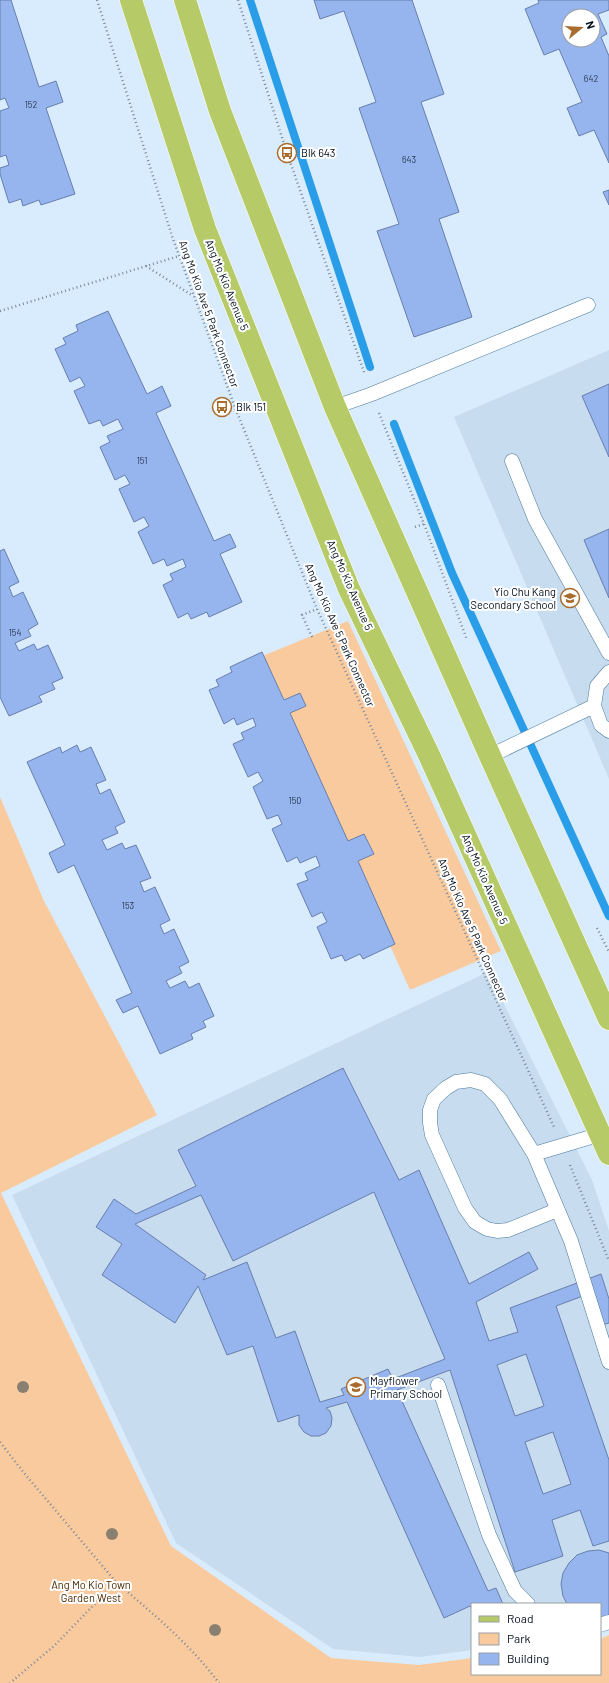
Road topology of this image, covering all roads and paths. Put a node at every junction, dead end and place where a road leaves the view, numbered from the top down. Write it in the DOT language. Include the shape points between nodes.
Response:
graph roads {
  1 [pos="97,0"];
  2 [pos="131,0"];
  3 [pos="186,0"];
  4 [pos="238,0"];
  5 [pos="179,256"];
  6 [pos="146,266"];
  7 [pos="194,296"];
  8 [pos="588,306"];
  9 [pos="0,311"];
  10 [pos="372,394"];
  11 [pos="335,407"];
  12 [pos="512,461"];
  13 [pos="317,609"];
  14 [pos="312,637"];
  15 [pos="469,644"];
  16 [pos="609,653"];
  17 [pos="609,672"];
  18 [pos="594,706"];
  19 [pos="609,731"];
  20 [pos="490,756"];
  21 [pos="595,924"];
  22 [pos="609,952"];
  23 [pos="609,1019"];
  24 [pos="605,1144"];
  25 [pos="563,1145"];
  26 [pos="534,1154"];
  27 [pos="557,1210"];
  28 [pos="609,1261"];
  29 [pos="609,1362"];
  30 [pos="438,1385"];
  31 [pos="0,1442"];
  32 [pos="116,1582"];
  33 [pos="527,1603"];
  34 [pos="10,1683"];
  35 [pos="219,1683"];
  1 -- 5 [label="path, Ang Mo Kio Ave 5 Park Connector"];
  2 -- 24 [label="main road, Ang Mo Kio Avenue 5" via="205,229 350,589"];
  3 -- 11 [label="main road" via="220,112"];
  4 -- 10 [label="path" via="286,152"];
  5 -- 6 [label="path"];
  5 -- 7 [label="path, Ang Mo Kio Ave 5 Park Connector"];
  6 -- 7 [label="path"];
  6 -- 9 [label="path"];
  7 -- 13 [label="path, Ang Mo Kio Ave 5 Park Connector" via="236,410"];
  8 -- 10 [label="lane"];
  10 -- 11 [label="lane"];
  10 -- 15 [label="path"];
  11 -- 20 [label="main road"];
  12 -- 16 [label="lane" via="535,519"];
  13 -- 14 [label="path" via="302,615"];
  13 -- 25 [label="path, Ang Mo Kio Ave 5 Park Connector"];
  17 -- 18 [label="lane" via="597,686"];
  18 -- 19 [label="lane" via="601,725"];
  18 -- 20 [label="lane"];
  20 -- 23 [label="main road"];
  21 -- 22 [label="path"];
  24 -- 25 [label="lane"];
  25 -- 26 [label="lane"];
  25 -- 28 [label="path, Ang Mo Kio Ave 5 Park Connector"];
  26 -- 27 [label="lane"];
  26 -- 27 [label="lane" via="500,1099 485,1084 471,1080 456,1082 434,1099 430,1110 432,1135 475,1222 487,1229 508,1230"];
  27 -- 29 [label="lane" via="571,1241"];
  30 -- 33 [label="lane" via="489,1534 515,1591"];
  31 -- 32 [label="path"];
  32 -- 34 [label="path" via="54,1646"];
  32 -- 35 [label="path" via="162,1622"];
}
